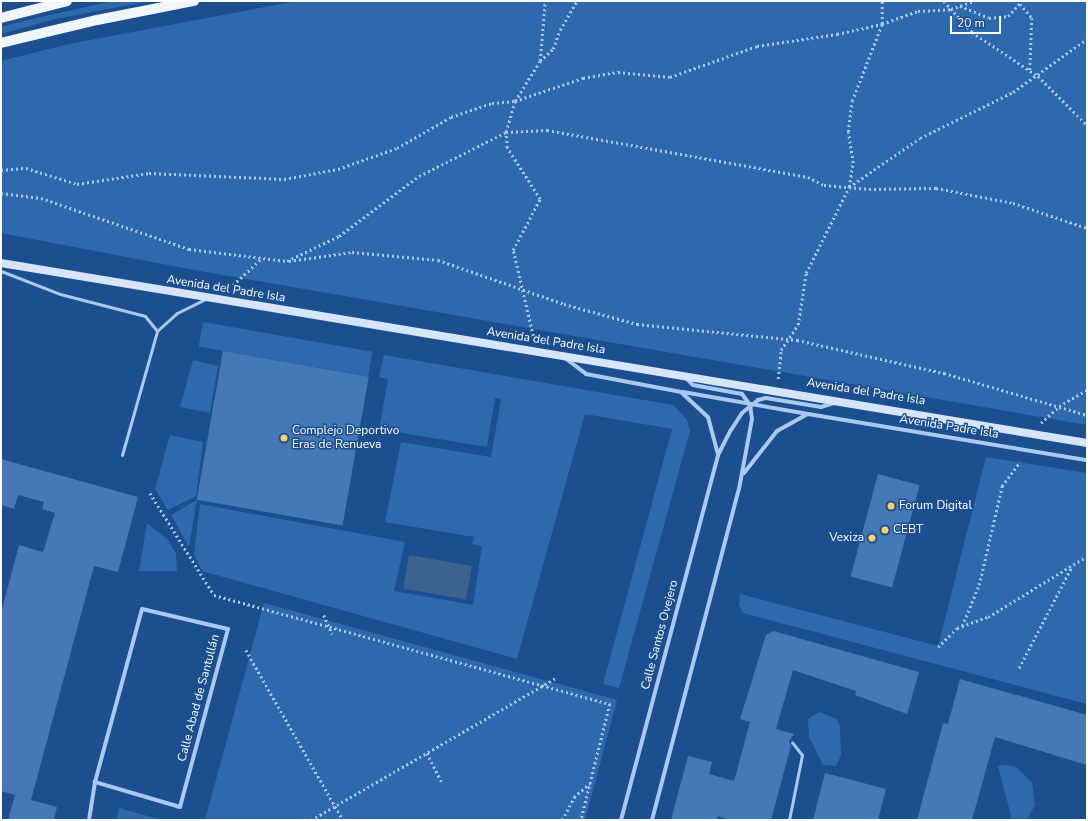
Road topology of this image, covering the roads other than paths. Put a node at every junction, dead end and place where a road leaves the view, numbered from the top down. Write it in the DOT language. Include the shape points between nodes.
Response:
graph roads {
  1 [pos="67,1"];
  2 [pos="194,1"];
  3 [pos="1,18"];
  4 [pos="1,43"];
  5 [pos="1,263"];
  6 [pos="1,271"];
  7 [pos="207,299"];
  8 [pos="157,331"];
  9 [pos="560,354"];
  10 [pos="686,377"];
  11 [pos="681,392"];
  12 [pos="844,400"];
  13 [pos="750,404"];
  14 [pos="808,414"];
  15 [pos="1087,443"];
  16 [pos="122,455"];
  17 [pos="718,455"];
  18 [pos="1087,460"];
  19 [pos="742,475"];
  20 [pos="792,742"];
  21 [pos="95,782"];
  22 [pos="89,820"];
  23 [pos="621,820"];
  24 [pos="652,820"];
  25 [pos="789,820"];
  1 -- 3 [label="main road"];
  2 -- 4 [label="main road" via="97,20"];
  5 -- 7 [label="main road, Avenida del Padre Isla"];
  6 -- 8 [label="lane" via="60,294 145,316"];
  7 -- 8 [label="lane" via="177,313"];
  7 -- 9 [label="main road, Avenida del Padre Isla"];
  8 -- 16 [label="lane"];
  9 -- 10 [label="main road, Avenida del Padre Isla"];
  9 -- 11 [label="street" via="586,374"];
  10 -- 12 [label="main road, Avenida del Padre Isla"];
  10 -- 13 [label="street" via="693,385 742,394"];
  11 -- 13 [label="street, Avenida Padre Isla"];
  11 -- 17 [label="street, Calle Santos Ovejero" via="708,417"];
  12 -- 13 [label="street" via="821,406 766,398"];
  12 -- 15 [label="main road, Avenida del Padre Isla"];
  13 -- 14 [label="street, Avenida Padre Isla"];
  13 -- 17 [label="street, Calle Santos Ovejero" via="731,430"];
  13 -- 19 [label="street" via="750,435"];
  14 -- 18 [label="street, Avenida Padre Isla"];
  14 -- 19 [label="street" via="777,431"];
  17 -- 23 [label="street, Calle Santos Ovejero"];
  19 -- 24 [label="street"];
  20 -- 25 [label="lane" via="802,756"];
  21 -- 21 [label="street, Calle Abad de Santullán" via="180,806 228,629 142,609"];
  21 -- 22 [label="street, Calle Abad de Santullán"];
}
